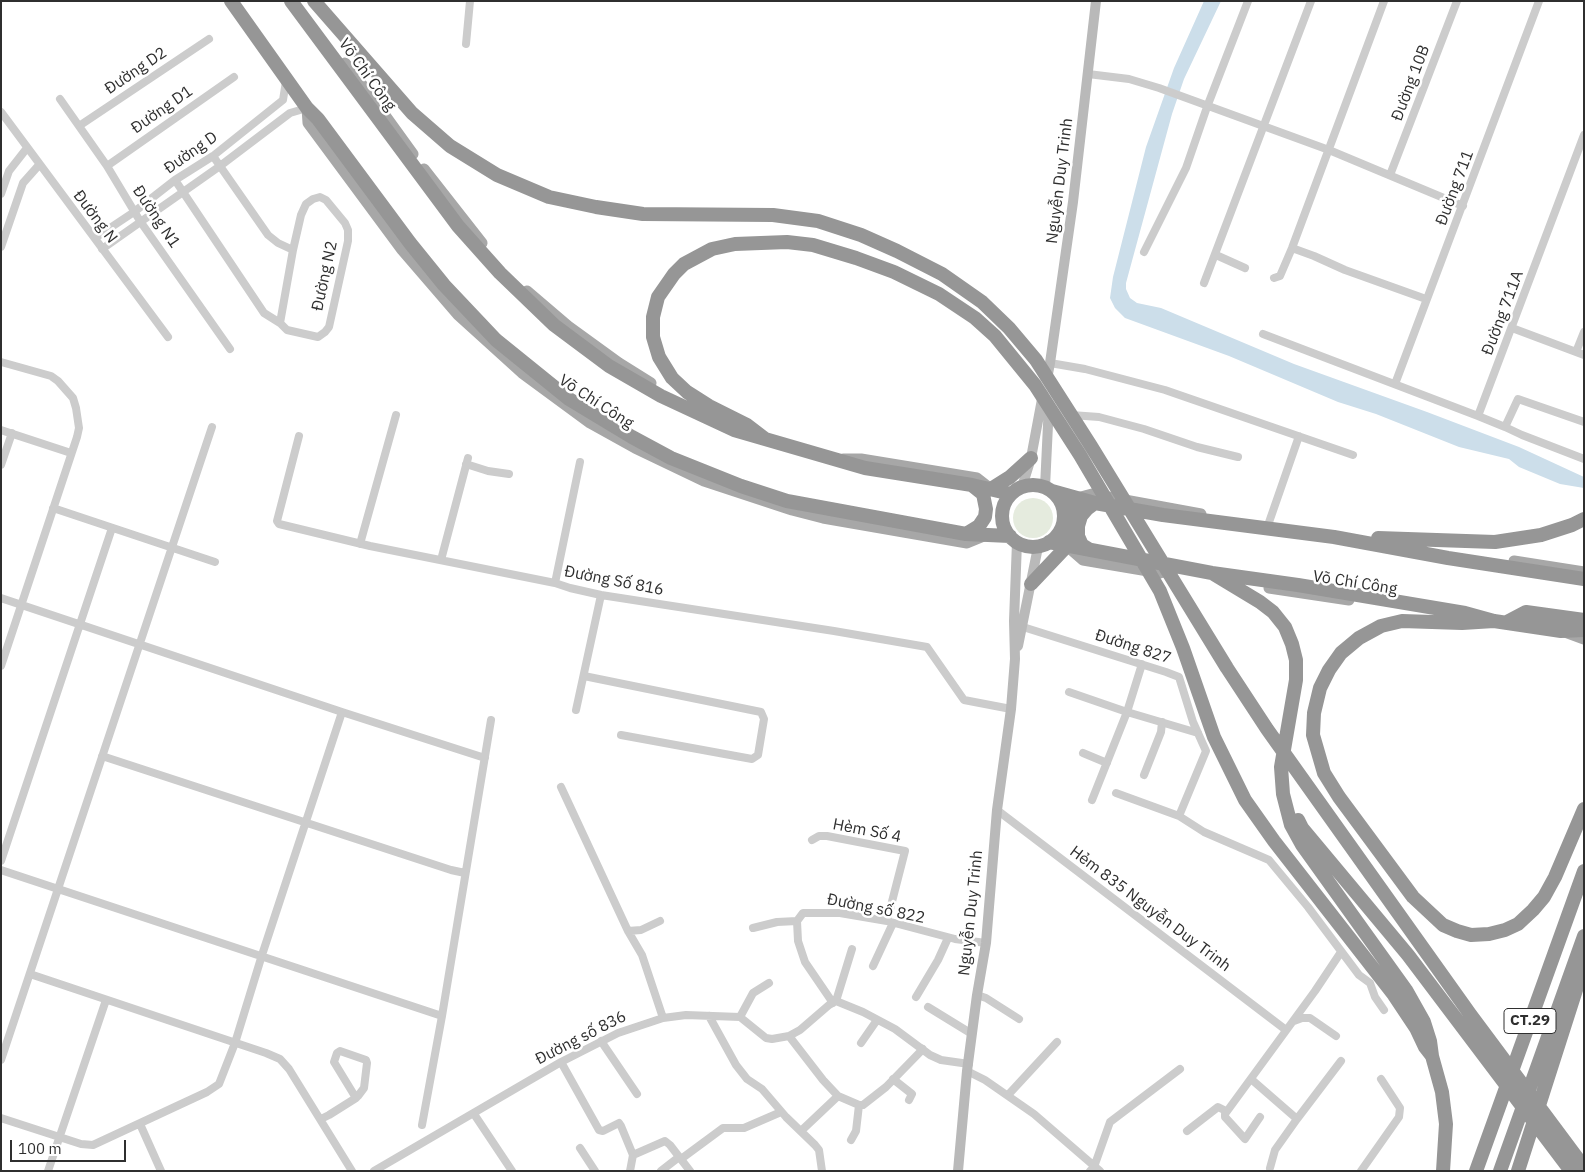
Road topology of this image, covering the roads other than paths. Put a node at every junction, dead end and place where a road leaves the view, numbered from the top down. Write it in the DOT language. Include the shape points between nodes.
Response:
graph roads {
  1 [pos="231,1"];
  2 [pos="291,1"];
  3 [pos="299,1"];
  4 [pos="314,1"];
  5 [pos="470,1"];
  6 [pos="1096,1"];
  7 [pos="1248,1"];
  8 [pos="1311,1"];
  9 [pos="1384,1"];
  10 [pos="1457,1"];
  11 [pos="1539,1"];
  12 [pos="209,39"];
  13 [pos="466,44"];
  14 [pos="1088,74"];
  15 [pos="234,77"];
  16 [pos="286,79"];
  17 [pos="60,99"];
  18 [pos="1207,107"];
  19 [pos="307,108"];
  20 [pos="1,112"];
  21 [pos="1264,125"];
  22 [pos="79,126"];
  23 [pos="1584,135"];
  24 [pos="27,148"];
  25 [pos="1330,150"];
  26 [pos="213,156"];
  27 [pos="39,165"];
  28 [pos="107,166"];
  29 [pos="220,166"];
  30 [pos="1390,175"];
  31 [pos="175,180"];
  32 [pos="183,192"];
  33 [pos="1,194"];
  34 [pos="1463,206"];
  35 [pos="134,212"];
  36 [pos="140,221"];
  37 [pos="94,238"];
  38 [pos="1,247"];
  39 [pos="1292,248"];
  40 [pos="102,249"];
  41 [pos="293,250"];
  42 [pos="1144,252"];
  43 [pos="1216,255"];
  44 [pos="1245,268"];
  45 [pos="1274,278"];
  46 [pos="1204,284"];
  47 [pos="1426,300"];
  48 [pos="280,323"];
  49 [pos="1512,328"];
  50 [pos="1584,332"];
  51 [pos="1263,334"];
  52 [pos="168,337"];
  53 [pos="230,349"];
  54 [pos="1580,354"];
  55 [pos="1,362"];
  56 [pos="1050,363"];
  57 [pos="1395,384"];
  58 [pos="1048,410"];
  59 [pos="396,415"];
  60 [pos="1478,416"];
  61 [pos="1584,422"];
  62 [pos="212,427"];
  63 [pos="1505,427"];
  64 [pos="1,430"];
  65 [pos="12,434"];
  66 [pos="299,436"];
  67 [pos="1299,436"];
  68 [pos="764,438"];
  69 [pos="71,453"];
  70 [pos="1353,455"];
  71 [pos="1238,457"];
  72 [pos="1031,458"];
  73 [pos="838,459"];
  74 [pos="1584,459"];
  75 [pos="580,462"];
  76 [pos="1,465"];
  77 [pos="509,474"];
  78 [pos="972,485"];
  79 [pos="991,489"];
  80 [pos="1049,489"];
  81 [pos="1017,491"];
  82 [pos="757,495"];
  83 [pos="1077,498"];
  84 [pos="1096,503"];
  85 [pos="53,508"];
  86 [pos="1584,519"];
  87 [pos="1220,523"];
  88 [pos="112,528"];
  89 [pos="1267,528"];
  90 [pos="966,534"];
  91 [pos="984,536"];
  92 [pos="1334,537"];
  93 [pos="1013,539"];
  94 [pos="360,544"];
  95 [pos="1044,545"];
  96 [pos="1067,546"];
  97 [pos="172,547"];
  98 [pos="1090,550"];
  99 [pos="1415,552"];
  100 [pos="441,560"];
  101 [pos="215,562"];
  102 [pos="1182,567"];
  103 [pos="1534,572"];
  104 [pos="1584,572"];
  105 [pos="1212,573"];
  106 [pos="1584,579"];
  107 [pos="555,583"];
  108 [pos="1031,584"];
  109 [pos="1584,589"];
  110 [pos="601,595"];
  111 [pos="1,598"];
  112 [pos="22,605"];
  113 [pos="1584,620"];
  114 [pos="1500,622"];
  115 [pos="80,624"];
  116 [pos="1023,626"];
  117 [pos="1584,630"];
  118 [pos="1561,631"];
  119 [pos="1584,639"];
  120 [pos="140,644"];
  121 [pos="1015,659"];
  122 [pos="1142,664"];
  123 [pos="1,666"];
  124 [pos="584,676"];
  125 [pos="1069,692"];
  126 [pos="1011,708"];
  127 [pos="576,710"];
  128 [pos="342,712"];
  129 [pos="1127,712"];
  130 [pos="491,720"];
  131 [pos="1162,722"];
  132 [pos="1198,733"];
  133 [pos="621,735"];
  134 [pos="1083,753"];
  135 [pos="102,756"];
  136 [pos="485,758"];
  137 [pos="1107,763"];
  138 [pos="1281,767"];
  139 [pos="1144,775"];
  140 [pos="561,788"];
  141 [pos="1116,793"];
  142 [pos="1092,800"];
  143 [pos="1584,809"];
  144 [pos="997,810"];
  145 [pos="1179,816"];
  146 [pos="306,822"];
  147 [pos="812,840"];
  148 [pos="1,861"];
  149 [pos="1,870"];
  150 [pos="1584,871"];
  151 [pos="465,873"];
  152 [pos="58,888"];
  153 [pos="797,921"];
  154 [pos="660,922"];
  155 [pos="890,922"];
  156 [pos="753,928"];
  157 [pos="628,931"];
  158 [pos="1584,936"];
  159 [pos="948,938"];
  160 [pos="986,943"];
  161 [pos="852,949"];
  162 [pos="1340,952"];
  163 [pos="262,955"];
  164 [pos="1584,965"];
  165 [pos="873,966"];
  166 [pos="30,974"];
  167 [pos="769,983"];
  168 [pos="977,995"];
  169 [pos="916,997"];
  170 [pos="106,1000"];
  171 [pos="835,1002"];
  172 [pos="928,1007"];
  173 [pos="1384,1010"];
  174 [pos="442,1016"];
  175 [pos="709,1016"];
  176 [pos="740,1017"];
  177 [pos="663,1018"];
  178 [pos="1019,1019"];
  179 [pos="877,1020"];
  180 [pos="1292,1022"];
  181 [pos="1286,1030"];
  182 [pos="972,1034"];
  183 [pos="790,1036"];
  184 [pos="1336,1036"];
  185 [pos="601,1041"];
  186 [pos="1057,1042"];
  187 [pos="235,1043"];
  188 [pos="861,1043"];
  189 [pos="922,1049"];
  190 [pos="1432,1056"];
  191 [pos="1,1060"];
  192 [pos="1341,1061"];
  193 [pos="561,1062"];
  194 [pos="968,1068"];
  195 [pos="1180,1068"];
  196 [pos="893,1079"];
  197 [pos="1251,1079"];
  198 [pos="1381,1079"];
  199 [pos="638,1094"];
  200 [pos="838,1096"];
  201 [pos="1008,1096"];
  202 [pos="356,1098"];
  203 [pos="910,1100"];
  204 [pos="859,1105"];
  205 [pos="1226,1111"];
  206 [pos="781,1112"];
  207 [pos="474,1114"];
  208 [pos="1260,1116"];
  209 [pos="1,1118"];
  210 [pos="321,1119"];
  211 [pos="1297,1119"];
  212 [pos="140,1124"];
  213 [pos="422,1125"];
  214 [pos="801,1130"];
  215 [pos="1187,1131"];
  216 [pos="60,1137"];
  217 [pos="850,1140"];
  218 [pos="580,1148"];
  219 [pos="633,1155"];
  220 [pos="680,1158"];
  221 [pos="1584,1167"];
  222 [pos="1270,1168"];
  223 [pos="1095,1169"];
  224 [pos="48,1171"];
  225 [pos="161,1171"];
  226 [pos="352,1171"];
  227 [pos="374,1171"];
  228 [pos="512,1171"];
  229 [pos="595,1171"];
  230 [pos="630,1171"];
  231 [pos="660,1171"];
  232 [pos="690,1171"];
  233 [pos="822,1171"];
  234 [pos="958,1171"];
  235 [pos="1361,1171"];
  236 [pos="1443,1171"];
  237 [pos="1476,1171"];
  238 [pos="1500,1171"];
  239 [pos="1518,1171"];
  240 [pos="1571,1171"];
  1 -- 16 [label="highway, Võ Chí Công"];
  2 -- 68 [label="highway, Võ Chí Công" via="458,226 500,273 554,325 609,366 661,396 727,427"];
  3 -- 68 [label="main road, Võ Chí Công" via="424,170 513,278 568,326 619,363 660,388"];
  4 -- 221 [label="highway" via="412,113 450,146 497,175 549,197 643,214 773,215 818,221 897,251 942,274 982,302 1036,360 1267,729 1411,933"];
  5 -- 13 [label="street"];
  6 -- 14 [label="main road, Nguyễn Duy Trinh"];
  7 -- 18 [label="street"];
  8 -- 21 [label="street"];
  9 -- 25 [label="street"];
  10 -- 30 [label="street, Đường 10B"];
  11 -- 34 [label="street, Đường 711"];
  12 -- 22 [label="street, Đường D2"];
  14 -- 18 [label="street" via="1129,79"];
  14 -- 56 [label="main road, Nguyễn Duy Trinh"];
  15 -- 28 [label="street, Đường D1"];
  16 -- 19 [label="highway, Võ Chí Công"];
  16 -- 26 [label="street, Đường D" via="283,100"];
  17 -- 22 [label="street, Đường N1"];
  18 -- 21 [label="street"];
  18 -- 42 [label="street" via="1186,168"];
  19 -- 29 [label="street, Đường D" via="290,113"];
  19 -- 82 [label="highway, Võ Chí Công" via="318,119 406,247 440,288 496,340 568,399 671,458"];
  20 -- 24 [label="street, Đường N"];
  21 -- 25 [label="street"];
  21 -- 43 [label="street"];
  22 -- 28 [label="street, Đường N1"];
  23 -- 49 [label="street, Đường 711A"];
  24 -- 27 [label="street, Đường N"];
  24 -- 33 [label="street" via="9,171"];
  25 -- 30 [label="street"];
  25 -- 39 [label="street"];
  26 -- 29 [label="street"];
  26 -- 31 [label="street, Đường D"];
  27 -- 37 [label="street, Đường N"];
  27 -- 38 [label="street" via="23,183"];
  28 -- 35 [label="street, Đường N1"];
  29 -- 32 [label="street, Đường D"];
  29 -- 41 [label="street" via="268,235"];
  30 -- 34 [label="street"];
  31 -- 32 [label="street, Đường N2"];
  31 -- 35 [label="street, Đường D"];
  32 -- 36 [label="street, Đường D"];
  32 -- 48 [label="street, Đường N2" via="264,313"];
  34 -- 47 [label="street, Đường 711"];
  35 -- 36 [label="street, Đường N1"];
  35 -- 37 [label="street, Đường D"];
  36 -- 40 [label="street, Đường D"];
  36 -- 53 [label="street, Đường N1"];
  37 -- 40 [label="street, Đường N"];
  39 -- 45 [label="street" via="1280,276"];
  39 -- 47 [label="street"];
  40 -- 52 [label="street, Đường N"];
  41 -- 48 [label="street"];
  41 -- 48 [label="street, Đường N2" via="306,204 320,197 326,200 348,230 328,327 318,337 287,330"];
  43 -- 44 [label="street"];
  43 -- 46 [label="street"];
  47 -- 57 [label="street, Đường 711"];
  49 -- 54 [label="street"];
  49 -- 60 [label="street, Đường 711A"];
  50 -- 54 [label="street"];
  51 -- 57 [label="street"];
  55 -- 69 [label="street" via="51,376 73,398 78,418 77,437"];
  56 -- 58 [label="main road, Nguyễn Duy Trinh"];
  56 -- 67 [label="street" via="1165,390"];
  56 -- 72 [label="main road, Nguyễn Duy Trinh"];
  57 -- 60 [label="street"];
  58 -- 71 [label="street" via="1099,417"];
  58 -- 80 [label="main road, Nguyễn Duy Trinh"];
  59 -- 94 [label="street"];
  60 -- 63 [label="street"];
  61 -- 63 [label="street" via="1518,399"];
  62 -- 97 [label="street"];
  63 -- 74 [label="street"];
  64 -- 65 [label="street"];
  65 -- 69 [label="street"];
  65 -- 76 [label="street"];
  66 -- 94 [label="street, Đường Số 816" via="277,523"];
  67 -- 70 [label="street"];
  67 -- 89 [label="street"];
  68 -- 73 [label="highway, Võ Chí Công"];
  68 -- 190 [label="highway" via="748,425 687,392 672,378 659,357 653,337 658,297 684,264 712,248 787,242 813,245 856,258 939,294 995,336 1035,385 1160,591 1214,737 1245,800 1394,995"];
  69 -- 85 [label="street"];
  72 -- 79 [label="highway"];
  72 -- 81 [label="main road, Nguyễn Duy Trinh"];
  73 -- 78 [label="highway, Võ Chí Công" via="865,468"];
  73 -- 79 [label="main road, Võ Chí Công" via="861,459 977,478"];
  75 -- 107 [label="street"];
  77 -- 100 [label="street" via="488,471 467,461"];
  78 -- 79 [label="highway, Võ Chí Công"];
  78 -- 90 [label="highway" via="983,494 986,509 979,526"];
  79 -- 81 [label="highway, Võ Chí Công"];
  79 -- 91 [label="highway" via="994,513"];
  80 -- 81 [label="highway" via="1038,485"];
  80 -- 83 [label="highway"];
  80 -- 95 [label="highway" via="1062,505 1064,513 1061,530"];
  81 -- 93 [label="highway" via="1007,500 1002,515 1006,530"];
  82 -- 90 [label="highway, Võ Chí Công"];
  82 -- 91 [label="main road, Võ Chí Công" via="823,518 967,543"];
  83 -- 84 [label="highway"];
  83 -- 87 [label="main road" via="1092,494 1200,513"];
  83 -- 96 [label="highway" via="1069,522"];
  84 -- 87 [label="highway"];
  84 -- 98 [label="highway" via="1081,516 1078,526 1078,536"];
  85 -- 88 [label="street"];
  85 -- 112 [label="street"];
  86 -- 92 [label="highway" via="1542,535 1495,542"];
  87 -- 89 [label="highway"];
  88 -- 97 [label="street"];
  88 -- 115 [label="street"];
  89 -- 92 [label="highway"];
  90 -- 91 [label="highway, Võ Chí Công"];
  91 -- 93 [label="highway, Võ Chí Công"];
  92 -- 99 [label="highway"];
  93 -- 95 [label="highway" via="1027,546"];
  93 -- 121 [label="main road, Nguyễn Duy Trinh"];
  94 -- 100 [label="street, Đường Số 816"];
  95 -- 96 [label="highway, Võ Chí Công"];
  95 -- 108 [label="main road, Nguyễn Duy Trinh"];
  96 -- 98 [label="highway, Võ Chí Công"];
  96 -- 102 [label="main road, Võ Chí Công" via="1083,560 1160,573"];
  96 -- 108 [label="highway"];
  97 -- 101 [label="street"];
  97 -- 120 [label="street"];
  98 -- 102 [label="highway, Võ Chí Công"];
  99 -- 103 [label="highway"];
  99 -- 104 [label="main road" via="1449,552"];
  100 -- 107 [label="street, Đường Số 816"];
  102 -- 105 [label="highway, Võ Chí Công"];
  103 -- 106 [label="highway"];
  103 -- 109 [label="highway" via="1562,586"];
  105 -- 114 [label="highway, Võ Chí Công" via="1465,613"];
  105 -- 138 [label="highway" via="1274,612 1285,626 1292,644 1296,680"];
  107 -- 110 [label="street, Đường Số 816"];
  108 -- 116 [label="main road, Nguyễn Duy Trinh"];
  110 -- 124 [label="street"];
  110 -- 126 [label="street, Đường Số 816" via="927,647 964,700"];
  111 -- 112 [label="street"];
  112 -- 115 [label="street"];
  112 -- 123 [label="street"];
  113 -- 114 [label="highway" via="1526,612"];
  114 -- 118 [label="highway, Võ Chí Công"];
  114 -- 143 [label="highway" via="1402,622 1382,626 1358,638 1341,653 1320,688 1314,713 1314,735 1324,772 1413,897 1443,925 1471,935 1505,930 1518,924 1533,910 1555,877"];
  115 -- 120 [label="street"];
  115 -- 148 [label="street"];
  116 -- 121 [label="main road, Nguyễn Duy Trinh"];
  116 -- 122 [label="street, Đường 827"];
  117 -- 118 [label="highway, Võ Chí Công"];
  118 -- 119 [label="main road, Võ Chí Công"];
  120 -- 128 [label="street"];
  120 -- 135 [label="street"];
  121 -- 126 [label="main road, Nguyễn Duy Trinh"];
  122 -- 129 [label="street"];
  122 -- 132 [label="street, Đường 827" via="1178,677"];
  124 -- 127 [label="street"];
  124 -- 133 [label="street" via="761,712 764,719 758,755 752,759"];
  125 -- 129 [label="street"];
  126 -- 144 [label="main road, Nguyễn Duy Trinh"];
  128 -- 136 [label="street"];
  128 -- 146 [label="street"];
  129 -- 131 [label="street"];
  129 -- 137 [label="street"];
  130 -- 136 [label="street"];
  131 -- 132 [label="street"];
  131 -- 139 [label="street"];
  132 -- 145 [label="street, Đường 827" via="1206,751"];
  134 -- 137 [label="street"];
  135 -- 146 [label="street"];
  135 -- 152 [label="street"];
  136 -- 151 [label="street"];
  137 -- 142 [label="street"];
  138 -- 190 [label="highway" via="1282,794 1291,825 1406,990 1424,1022"];
  138 -- 240 [label="highway" via="1286,793 1302,828 1408,955"];
  140 -- 157 [label="street"];
  141 -- 145 [label="street"];
  144 -- 160 [label="main road, Nguyễn Duy Trinh"];
  144 -- 181 [label="street, Hẻm 835 Nguyễn Duy Trinh"];
  145 -- 162 [label="street" via="1204,832 1269,860"];
  146 -- 151 [label="street"];
  146 -- 163 [label="street"];
  147 -- 155 [label="street, Hèm Số 4" via="827,836 905,851"];
  149 -- 152 [label="street"];
  150 -- 237 [label="highway, CT.29"];
  151 -- 174 [label="street"];
  152 -- 163 [label="street"];
  152 -- 166 [label="street"];
  153 -- 155 [label="street, Đường số 822" via="802,912 815,912"];
  153 -- 156 [label="street"];
  153 -- 171 [label="street" via="798,941 805,962"];
  154 -- 157 [label="street"];
  155 -- 159 [label="street, Đường số 822"];
  155 -- 165 [label="street"];
  157 -- 177 [label="street" via="642,955"];
  158 -- 238 [label="highway, CT.29"];
  159 -- 160 [label="street, Đường số 822"];
  159 -- 169 [label="street"];
  160 -- 168 [label="main road, Nguyễn Duy Trinh"];
  161 -- 171 [label="street"];
  162 -- 173 [label="street" via="1370,983"];
  162 -- 180 [label="street"];
  163 -- 174 [label="street"];
  163 -- 187 [label="street"];
  164 -- 239 [label="highway"];
  166 -- 170 [label="street"];
  166 -- 191 [label="street"];
  167 -- 176 [label="street" via="753,994"];
  168 -- 178 [label="street"];
  168 -- 182 [label="main road, Nguyễn Duy Trinh"];
  170 -- 187 [label="street"];
  170 -- 216 [label="street"];
  171 -- 179 [label="street"];
  171 -- 183 [label="street"];
  172 -- 182 [label="street"];
  174 -- 213 [label="street"];
  175 -- 176 [label="street, Đường số 836"];
  175 -- 177 [label="street, Đường số 836"];
  175 -- 206 [label="street" via="736,1065"];
  176 -- 183 [label="street" via="766,1038"];
  177 -- 185 [label="street, Đường số 836"];
  179 -- 188 [label="street"];
  179 -- 189 [label="street"];
  180 -- 181 [label="street"];
  180 -- 184 [label="street" via="1310,1018"];
  181 -- 197 [label="street"];
  182 -- 194 [label="main road, Nguyễn Duy Trinh"];
  183 -- 200 [label="street"];
  185 -- 193 [label="street, Đường số 836"];
  185 -- 199 [label="street"];
  186 -- 201 [label="street"];
  187 -- 210 [label="street" via="280,1059"];
  187 -- 212 [label="street" via="219,1084"];
  189 -- 194 [label="street" via="941,1060"];
  189 -- 196 [label="street"];
  190 -- 236 [label="highway" via="1442,1092 1446,1124"];
  192 -- 211 [label="street"];
  193 -- 207 [label="street, Đường số 836"];
  193 -- 219 [label="street" via="599,1130 619,1123"];
  194 -- 201 [label="street"];
  194 -- 234 [label="main road, Nguyễn Duy Trinh"];
  195 -- 223 [label="street" via="1110,1122"];
  196 -- 203 [label="street" via="912,1094"];
  196 -- 204 [label="street" via="872,1099"];
  197 -- 205 [label="street"];
  197 -- 211 [label="street"];
  198 -- 235 [label="street" via="1400,1112"];
  200 -- 204 [label="street"];
  200 -- 214 [label="street"];
  201 -- 223 [label="street" via="1034,1114"];
  202 -- 202 [label="street" via="364,1088 367,1063 363,1058 340,1051 334,1062"];
  202 -- 210 [label="street"];
  204 -- 217 [label="street" via="856,1131"];
  205 -- 208 [label="street" via="1225,1117 1245,1138"];
  205 -- 215 [label="street" via="1218,1107"];
  206 -- 214 [label="street"];
  206 -- 220 [label="street" via="744,1128 723,1128"];
  207 -- 227 [label="street, Đường số 836"];
  207 -- 228 [label="street"];
  209 -- 216 [label="street"];
  210 -- 226 [label="street"];
  211 -- 222 [label="street" via="1275,1150"];
  212 -- 216 [label="street" via="93,1145"];
  212 -- 225 [label="street"];
  214 -- 233 [label="street" via="819,1150"];
  216 -- 224 [label="street"];
  218 -- 229 [label="street"];
  219 -- 220 [label="street" via="665,1141"];
  219 -- 230 [label="street"];
  220 -- 231 [label="street"];
  220 -- 232 [label="street"];
}
